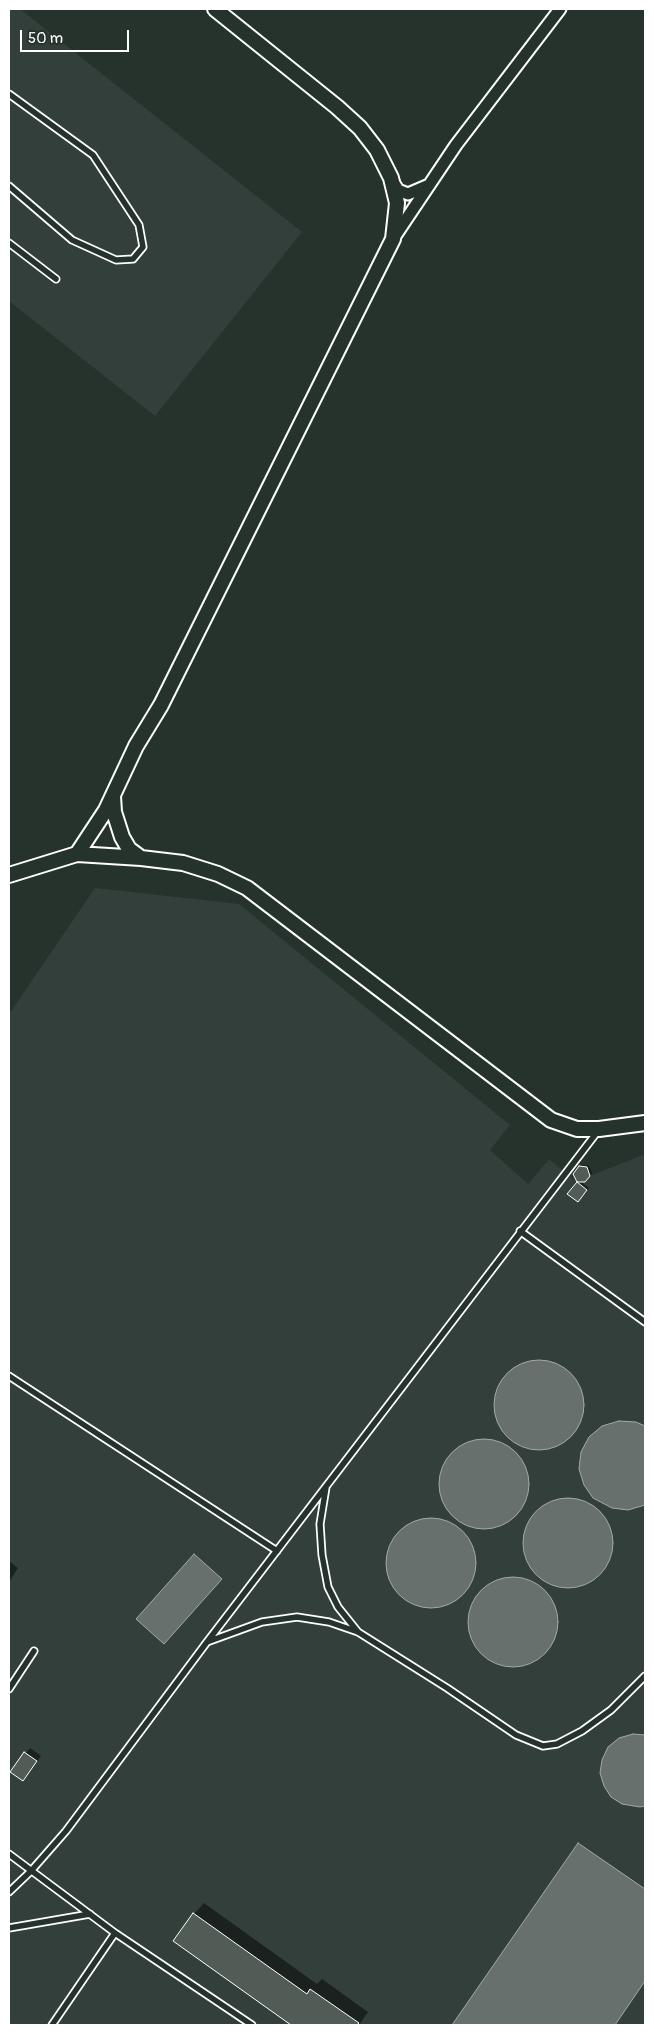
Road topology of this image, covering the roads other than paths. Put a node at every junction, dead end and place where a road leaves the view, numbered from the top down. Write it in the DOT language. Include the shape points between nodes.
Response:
graph roads {
  1 [pos="215,9"];
  2 [pos="560,9"];
  3 [pos="9,94"];
  4 [pos="391,178"];
  5 [pos="430,184"];
  6 [pos="9,186"];
  7 [pos="394,239"];
  8 [pos="9,243"];
  9 [pos="56,279"];
  10 [pos="113,794"];
  11 [pos="77,854"];
  12 [pos="141,858"];
  13 [pos="9,874"];
  14 [pos="645,1124"];
  15 [pos="599,1129"];
  16 [pos="520,1231"];
  17 [pos="645,1322"];
  18 [pos="9,1376"];
  19 [pos="326,1486"];
  20 [pos="277,1551"];
  21 [pos="358,1632"];
  22 [pos="207,1642"];
  23 [pos="34,1651"];
  24 [pos="645,1676"];
  25 [pos="9,1689"];
  26 [pos="9,1854"];
  27 [pos="31,1871"];
  28 [pos="9,1892"];
  29 [pos="90,1914"];
  30 [pos="9,1928"];
  31 [pos="116,1932"];
  32 [pos="52,2025"];
  33 [pos="252,2025"];
  1 -- 4 [label="street" via="360,128 377,150"];
  2 -- 5 [label="street"];
  3 -- 6 [label="lane" via="93,155 139,225 143,247 133,259 116,260 72,240"];
  4 -- 5 [label="street" via="398,190 408,194"];
  4 -- 7 [label="street" via="397,203"];
  5 -- 7 [label="street"];
  7 -- 10 [label="street" via="161,705 136,746"];
  8 -- 9 [label="lane"];
  10 -- 11 [label="street"];
  10 -- 12 [label="street" via="114,812 122,837 129,849"];
  11 -- 12 [label="street"];
  11 -- 13 [label="street"];
  12 -- 15 [label="street" via="183,863 247,888 551,1120 578,1129"];
  14 -- 15 [label="street"];
  15 -- 16 [label="lane"];
  16 -- 17 [label="lane"];
  16 -- 19 [label="lane"];
  18 -- 20 [label="lane"];
  19 -- 20 [label="lane"];
  19 -- 21 [label="lane" via="320,1524 328,1586 338,1607"];
  20 -- 22 [label="lane"];
  21 -- 22 [label="lane" via="297,1616 262,1622"];
  21 -- 24 [label="lane" via="516,1735 543,1746 557,1744 582,1732 611,1710"];
  22 -- 27 [label="lane" via="66,1831"];
  23 -- 25 [label="lane"];
  26 -- 27 [label="lane"];
  27 -- 28 [label="lane"];
  27 -- 29 [label="lane"];
  29 -- 30 [label="lane"];
  29 -- 31 [label="lane"];
  31 -- 32 [label="lane"];
  31 -- 33 [label="lane"];
}
